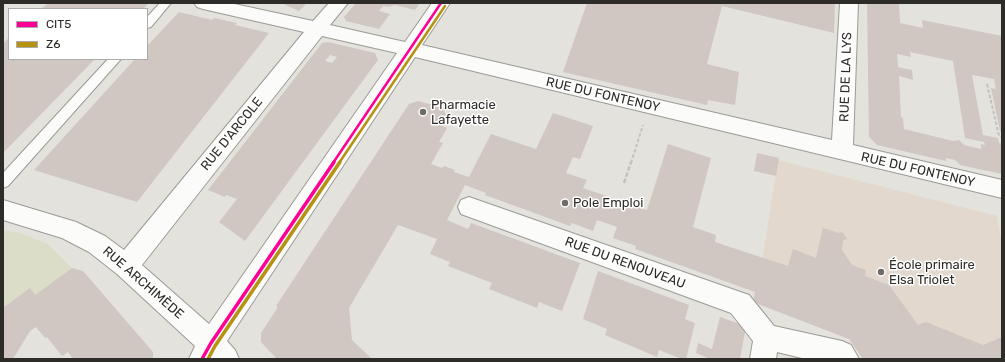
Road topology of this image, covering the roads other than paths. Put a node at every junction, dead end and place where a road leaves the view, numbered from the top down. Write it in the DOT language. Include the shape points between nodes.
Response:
graph roads {
  1 [pos="166,3"];
  2 [pos="203,3"];
  3 [pos="339,3"];
  4 [pos="440,3"];
  5 [pos="849,3"];
  6 [pos="148,23"];
  7 [pos="317,29"];
  8 [pos="409,49"];
  9 [pos="114,60"];
  10 [pos="842,152"];
  11 [pos="3,182"];
  12 [pos="1002,189"];
  13 [pos="469,207"];
  14 [pos="3,210"];
  15 [pos="126,266"];
  16 [pos="765,348"];
  17 [pos="213,354"];
  18 [pos="846,359"];
  1 -- 6 [label="lane"];
  2 -- 7 [label="street, RUE DU FONTENOY"];
  3 -- 7 [label="street, RUE D'ARCOLE"];
  4 -- 8 [label="street"];
  5 -- 10 [label="street, RUE DE LA LYS"];
  7 -- 8 [label="street, RUE DU FONTENOY"];
  7 -- 15 [label="street, RUE D'ARCOLE"];
  8 -- 10 [label="street, RUE DU FONTENOY"];
  8 -- 17 [label="street"];
  9 -- 11 [label="lane"];
  10 -- 12 [label="street, RUE DU FONTENOY"];
  13 -- 16 [label="street, RUE DU RENOUVEAU" via="740,304"];
  14 -- 15 [label="street, RUE ARCHIMÈDE" via="68,229 97,244"];
  15 -- 17 [label="street, RUE ARCHIMÈDE"];
  16 -- 18 [label="street" via="842,354"];
}
